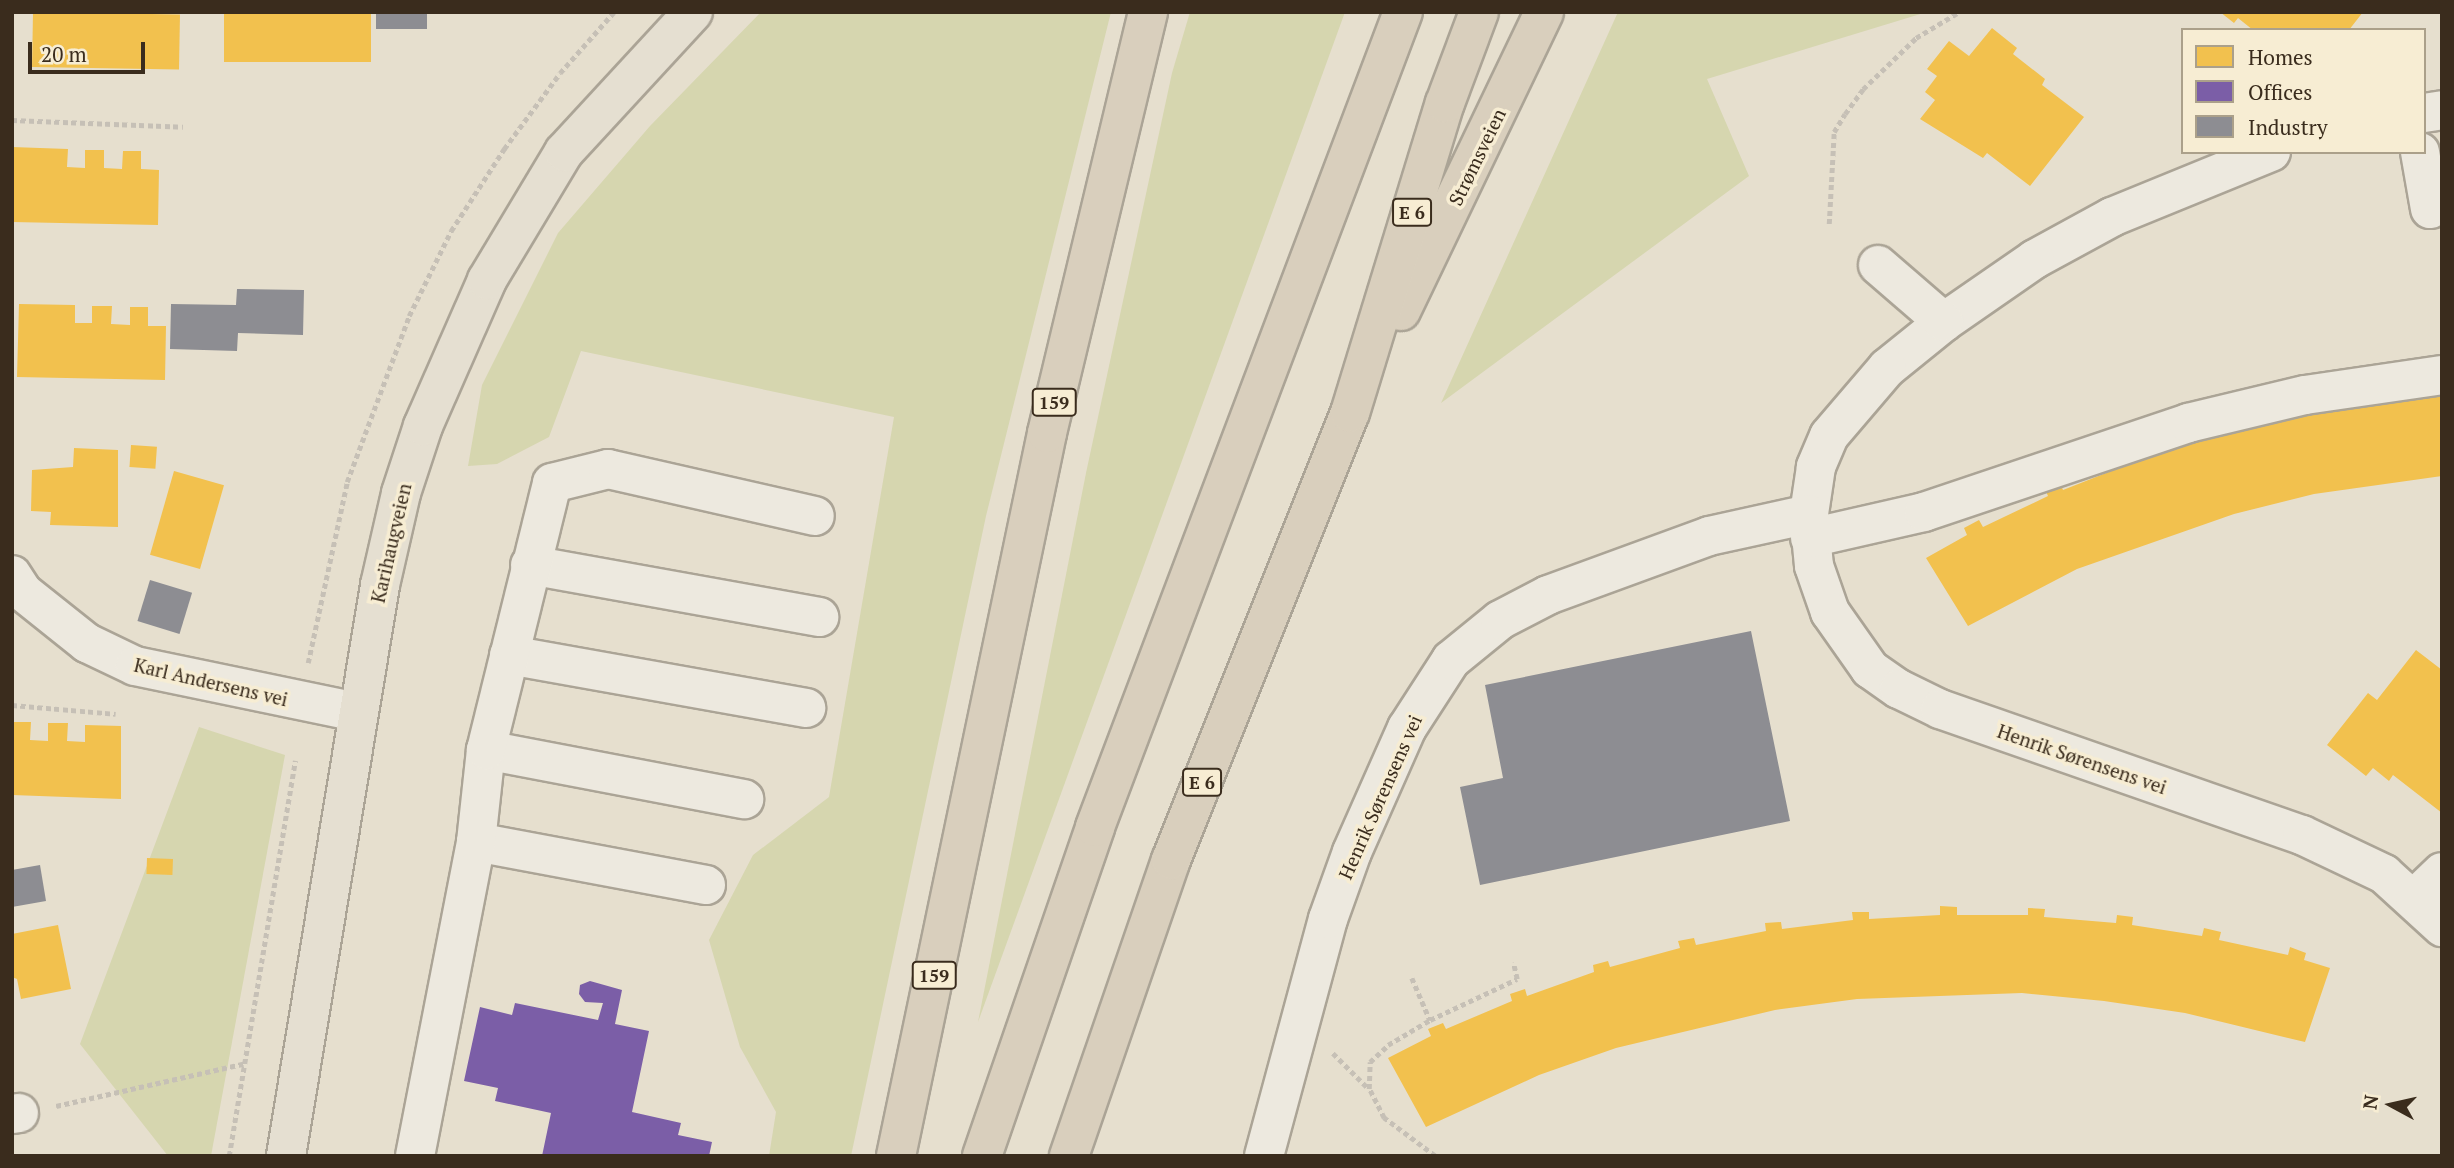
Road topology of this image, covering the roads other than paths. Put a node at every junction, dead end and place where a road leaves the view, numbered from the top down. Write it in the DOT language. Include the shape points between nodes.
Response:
graph roads {
  1 [pos="693,12"];
  2 [pos="1148,12"];
  3 [pos="1403,12"];
  4 [pos="1479,12"];
  5 [pos="1544,12"];
  6 [pos="2266,154"];
  7 [pos="2420,154"];
  8 [pos="2430,209"];
  9 [pos="1878,265"];
  10 [pos="1944,322"];
  11 [pos="2442,375"];
  12 [pos="1350,414"];
  13 [pos="815,516"];
  14 [pos="1809,526"];
  15 [pos="530,565"];
  16 [pos="12,575"];
  17 [pos="819,617"];
  18 [pos="509,655"];
  19 [pos="806,708"];
  20 [pos="358,712"];
  21 [pos="486,750"];
  22 [pos="744,799"];
  23 [pos="476,842"];
  24 [pos="2442,872"];
  25 [pos="706,885"];
  26 [pos="2415,898"];
  27 [pos="2442,927"];
  28 [pos="286,1156"];
  29 [pos="415,1156"];
  30 [pos="896,1156"];
  31 [pos="982,1156"];
  32 [pos="1069,1156"];
  33 [pos="1264,1156"];
  1 -- 20 [label="main road, Karihaugveien" via="564,152 523,216 451,354 401,493"];
  2 -- 30 [label="highway, 159" via="1062,365"];
  3 -- 31 [label="highway" via="1086,852"];
  4 -- 12 [label="highway, E 6" via="1445,103"];
  5 -- 12 [label="highway, Strømsveien" via="1516,79"];
  6 -- 10 [label="street, Henrik Sørensens vei" via="2112,217 2035,259"];
  7 -- 8 [label="street"];
  9 -- 10 [label="street"];
  10 -- 14 [label="street, Henrik Sørensens vei" via="1887,368 1829,436 1816,467"];
  11 -- 14 [label="street" via="2305,396 2188,423 1924,512"];
  12 -- 32 [label="highway, E 6" via="1171,860"];
  13 -- 15 [label="street" via="608,469 552,483"];
  14 -- 26 [label="street, Henrik Sørensens vei" via="1830,612 1870,669 1899,689 1940,709 2302,835 2384,874"];
  14 -- 33 [label="street, Henrik Sørensens vei" via="1709,536 1548,595 1500,620 1451,660 1407,728 1352,852 1328,919"];
  15 -- 17 [label="street"];
  15 -- 18 [label="street"];
  16 -- 20 [label="street, Karl Andersens vei" via="23,592 87,643 135,666"];
  18 -- 19 [label="street"];
  18 -- 21 [label="street"];
  20 -- 28 [label="main road, Karihaugveien"];
  21 -- 22 [label="street"];
  21 -- 23 [label="street"];
  23 -- 25 [label="street"];
  23 -- 29 [label="street"];
  24 -- 26 [label="street"];
  26 -- 27 [label="street, Henrik Sørensens vei"];
}
